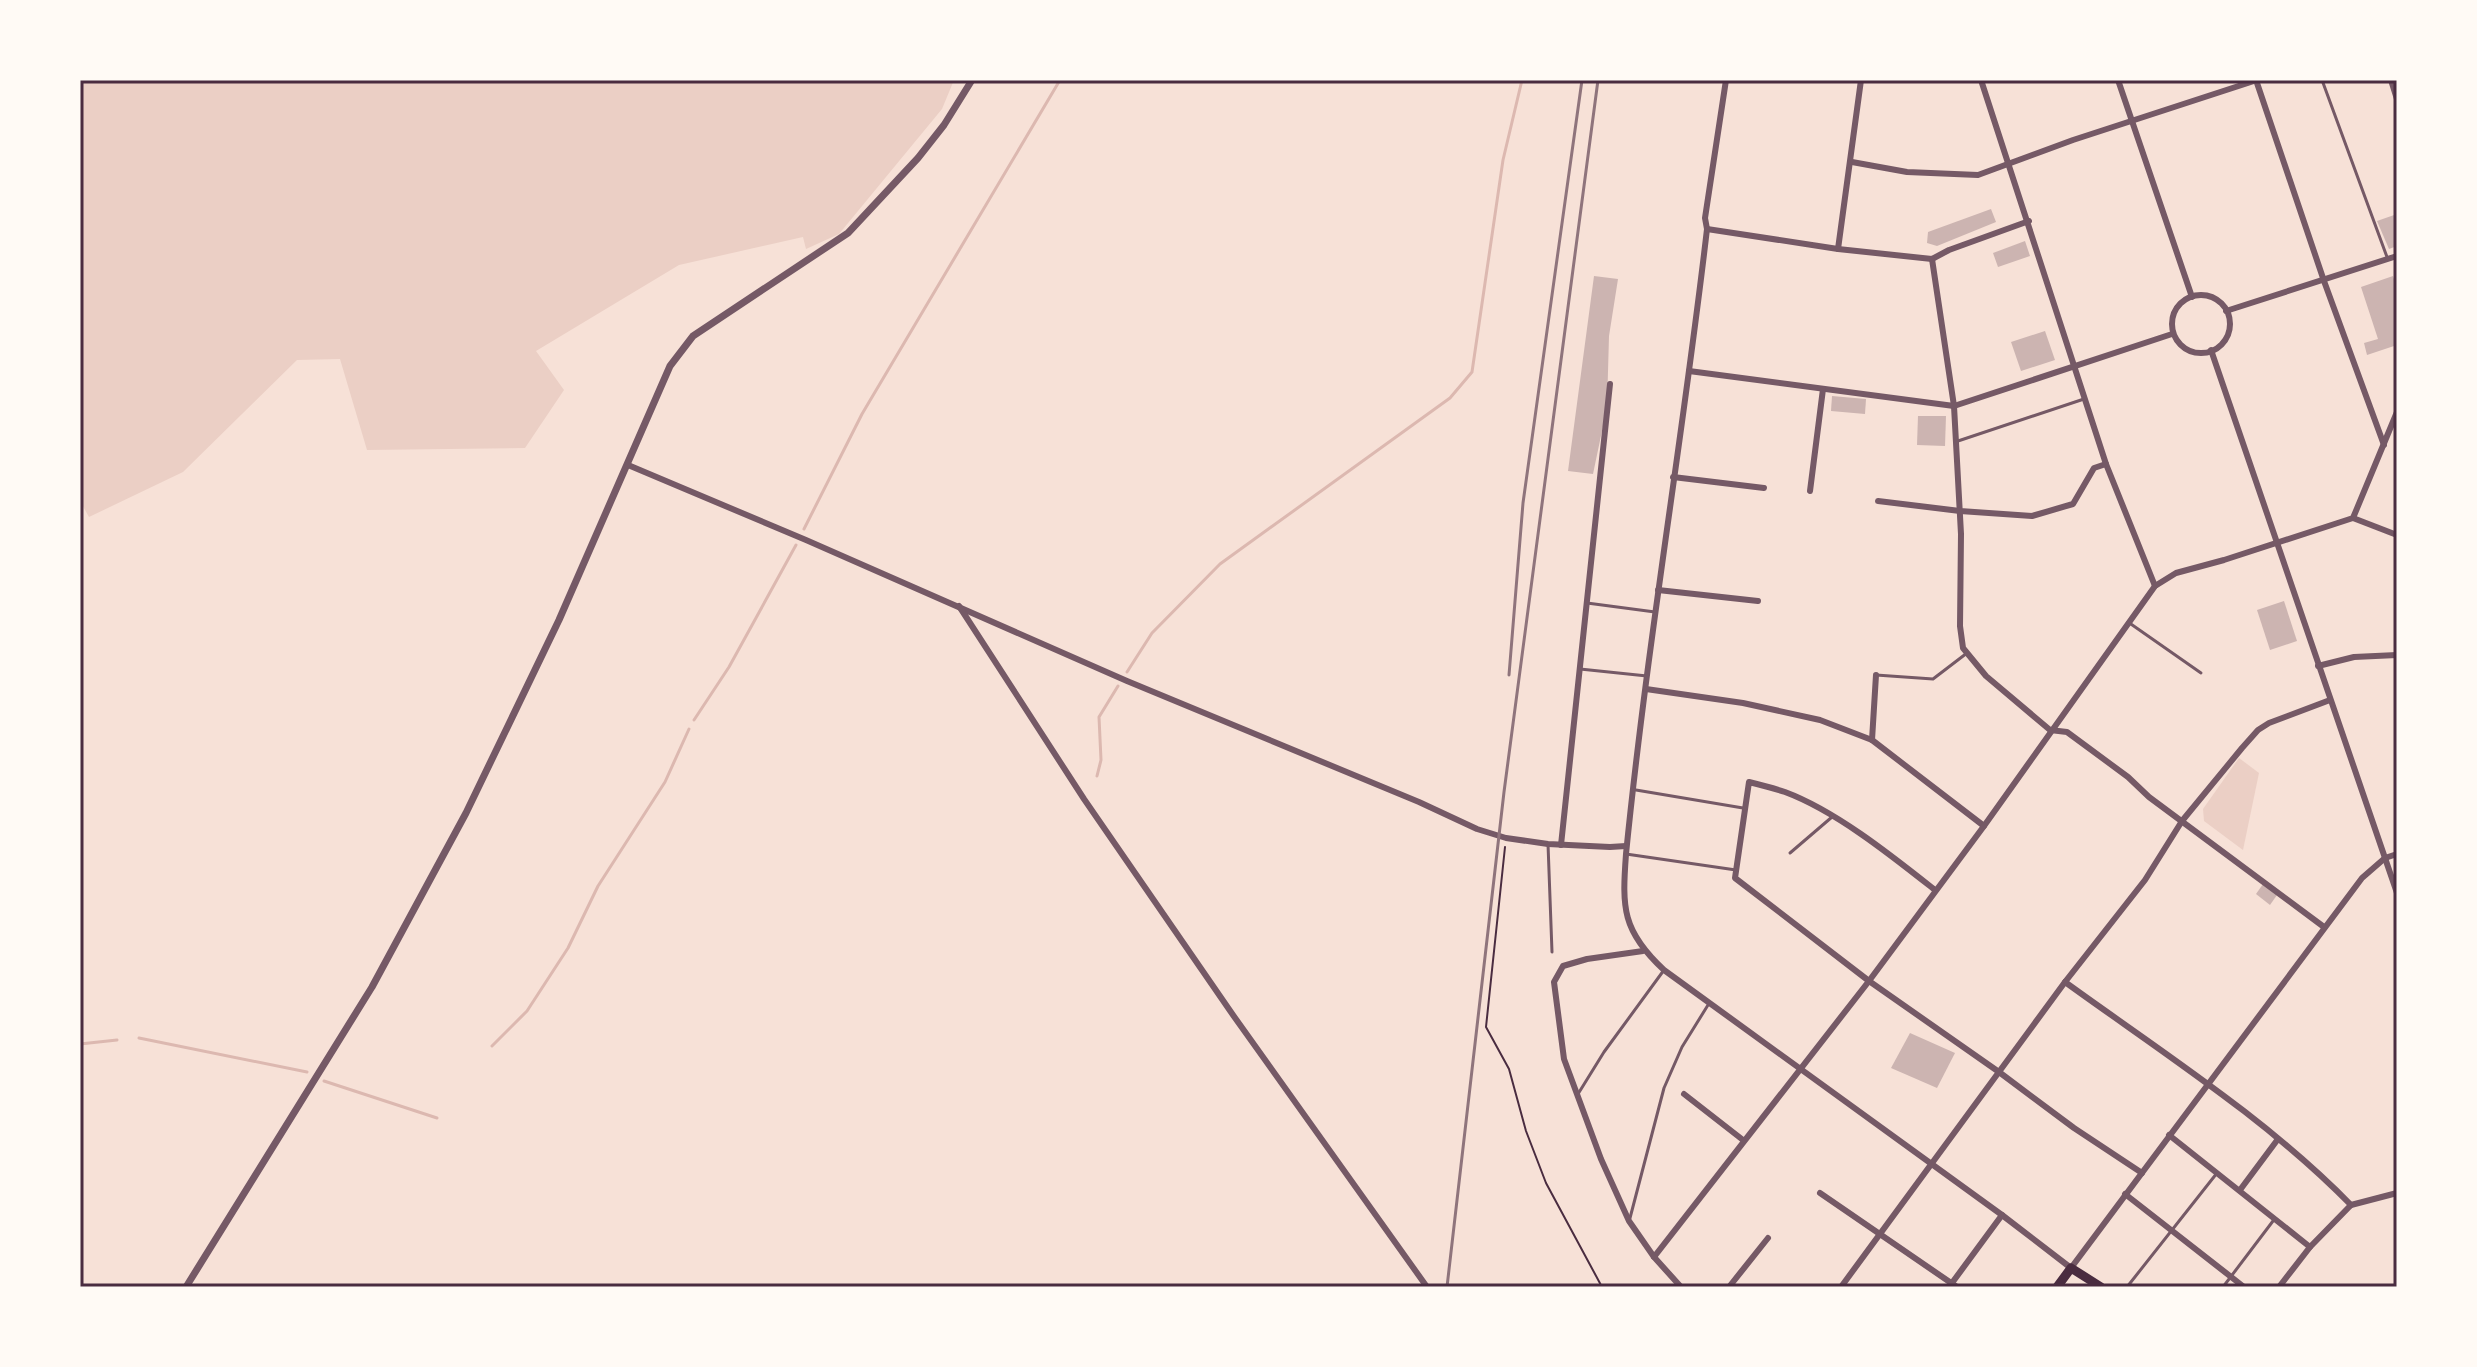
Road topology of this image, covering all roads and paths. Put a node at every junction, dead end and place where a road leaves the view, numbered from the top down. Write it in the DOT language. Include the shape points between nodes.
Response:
graph roads {
  1 [pos="972,80"];
  2 [pos="1726,80"];
  3 [pos="1861,80"];
  4 [pos="1981,80"];
  5 [pos="2118,80"];
  6 [pos="2256,80"];
  7 [pos="2322,80"];
  8 [pos="2391,80"];
  9 [pos="2397,99"];
  10 [pos="2132,121"];
  11 [pos="1852,162"];
  12 [pos="2009,165"];
  13 [pos="2029,221"];
  14 [pos="1707,229"];
  15 [pos="1838,249"];
  16 [pos="2397,256"];
  17 [pos="1932,259"];
  18 [pos="2388,259"];
  19 [pos="2324,281"];
  20 [pos="2192,297"];
  21 [pos="2226,311"];
  22 [pos="2172,334"];
  23 [pos="2211,350"];
  24 [pos="2073,366"];
  25 [pos="1689,371"];
  26 [pos="1610,384"];
  27 [pos="1823,389"];
  28 [pos="2084,399"];
  29 [pos="1954,406"];
  30 [pos="2396,415"];
  31 [pos="1955,442"];
  32 [pos="2384,445"];
  33 [pos="2106,464"];
  34 [pos="628,465"];
  35 [pos="1673,477"];
  36 [pos="1764,488"];
  37 [pos="1810,491"];
  38 [pos="1878,501"];
  39 [pos="1960,511"];
  40 [pos="2353,518"];
  41 [pos="2397,535"];
  42 [pos="2276,543"];
  43 [pos="2155,586"];
  44 [pos="1658,590"];
  45 [pos="1758,601"];
  46 [pos="1587,603"];
  47 [pos="959,606"];
  48 [pos="1655,612"];
  49 [pos="2128,622"];
  50 [pos="1967,653"];
  51 [pos="2397,655"];
  52 [pos="2318,666"];
  53 [pos="1579,669"];
  54 [pos="2201,673"];
  55 [pos="1876,675"];
  56 [pos="1647,676"];
  57 [pos="1646,689"];
  58 [pos="2330,700"];
  59 [pos="2050,730"];
  60 [pos="1872,740"];
  61 [pos="1632,789"];
  62 [pos="1745,808"];
  63 [pos="1832,817"];
  64 [pos="2182,821"];
  65 [pos="1984,826"];
  66 [pos="1506,838"];
  67 [pos="1548,844"];
  68 [pos="1561,845"];
  69 [pos="1626,850"];
  70 [pos="1790,853"];
  71 [pos="2397,854"];
  72 [pos="2385,858"];
  73 [pos="1736,870"];
  74 [pos="1935,890"];
  75 [pos="2397,893"];
  76 [pos="2324,927"];
  77 [pos="1643,951"];
  78 [pos="1552,952"];
  79 [pos="1664,970"];
  80 [pos="1869,981"];
  81 [pos="2065,982"];
  82 [pos="1708,1003"];
  83 [pos="1798,1069"];
  84 [pos="1999,1072"];
  85 [pos="2207,1084"];
  86 [pos="1578,1094"];
  87 [pos="1684,1094"];
  88 [pos="2169,1135"];
  89 [pos="2278,1139"];
  90 [pos="1743,1140"];
  91 [pos="1932,1166"];
  92 [pos="2142,1173"];
  93 [pos="2217,1173"];
  94 [pos="2240,1190"];
  95 [pos="1820,1193"];
  96 [pos="2397,1193"];
  97 [pos="2125,1194"];
  98 [pos="2351,1205"];
  99 [pos="2002,1215"];
  100 [pos="2276,1218"];
  101 [pos="1629,1221"];
  102 [pos="2171,1230"];
  103 [pos="1880,1236"];
  104 [pos="1768,1238"];
  105 [pos="2310,1247"];
  106 [pos="1654,1257"];
  107 [pos="2071,1268"];
  108 [pos="2231,1278"];
  109 [pos="1953,1286"];
  110 [pos="186,1287"];
  111 [pos="1427,1287"];
  112 [pos="1602,1287"];
  113 [pos="1681,1287"];
  114 [pos="1729,1287"];
  115 [pos="1841,1287"];
  116 [pos="2057,1287"];
  117 [pos="2101,1287"];
  118 [pos="2127,1287"];
  119 [pos="2223,1287"];
  120 [pos="2244,1287"];
  121 [pos="2279,1287"];
  1 -- 34 [label="street" via="918,158 848,233 693,336 670,366"];
  2 -- 14 [label="street"];
  3 -- 11 [label="street"];
  4 -- 12 [label="street"];
  5 -- 10 [label="street"];
  6 -- 10 [label="street"];
  6 -- 19 [label="street"];
  7 -- 18 [label="lane"];
  8 -- 9 [label="street"];
  10 -- 12 [label="street"];
  10 -- 20 [label="street"];
  11 -- 12 [label="street" via="1907,172 1978,175"];
  11 -- 15 [label="street"];
  12 -- 13 [label="street"];
  13 -- 17 [label="street"];
  13 -- 24 [label="street"];
  14 -- 15 [label="street"];
  14 -- 25 [label="street"];
  15 -- 17 [label="street"];
  16 -- 18 [label="street"];
  17 -- 29 [label="street"];
  18 -- 19 [label="street"];
  19 -- 21 [label="street"];
  19 -- 32 [label="street"];
  20 -- 21 [label="street" via="2207,295"];
  20 -- 22 [label="street" via="2175,310"];
  21 -- 23 [label="street" via="2228,332"];
  22 -- 23 [label="street" via="2190,351"];
  22 -- 24 [label="street"];
  23 -- 42 [label="street"];
  24 -- 28 [label="street"];
  24 -- 29 [label="street"];
  25 -- 27 [label="street"];
  25 -- 35 [label="street"];
  26 -- 46 [label="street"];
  27 -- 29 [label="street"];
  27 -- 37 [label="street"];
  28 -- 31 [label="lane"];
  28 -- 33 [label="street"];
  29 -- 31 [label="street"];
  30 -- 32 [label="street"];
  31 -- 39 [label="street"];
  32 -- 40 [label="street"];
  33 -- 39 [label="street" via="2094,468 2073,504 2032,516"];
  33 -- 43 [label="street"];
  34 -- 47 [label="street"];
  34 -- 110 [label="street" via="466,813 372,987"];
  35 -- 36 [label="street"];
  35 -- 44 [label="street"];
  38 -- 39 [label="street"];
  39 -- 50 [label="street" via="1960,626"];
  40 -- 41 [label="street"];
  40 -- 42 [label="street"];
  42 -- 43 [label="street" via="2176,573"];
  42 -- 52 [label="street"];
  43 -- 49 [label="street"];
  44 -- 45 [label="street"];
  44 -- 48 [label="street"];
  46 -- 48 [label="lane"];
  46 -- 53 [label="street"];
  47 -- 66 [label="street"];
  47 -- 111 [label="street" via="1084,799"];
  48 -- 56 [label="street"];
  49 -- 54 [label="lane"];
  49 -- 59 [label="street"];
  50 -- 55 [label="lane" via="1933,679"];
  50 -- 59 [label="street"];
  51 -- 52 [label="street"];
  52 -- 58 [label="street"];
  53 -- 56 [label="lane"];
  53 -- 68 [label="street"];
  55 -- 60 [label="street"];
  56 -- 57 [label="street"];
  57 -- 60 [label="street" via="1820,720"];
  57 -- 61 [label="street"];
  58 -- 64 [label="street" via="2258,730"];
  58 -- 72 [label="street"];
  59 -- 64 [label="street" via="2067,732"];
  59 -- 65 [label="street"];
  60 -- 65 [label="street"];
  61 -- 62 [label="lane"];
  61 -- 69 [label="street"];
  62 -- 63 [label="street" via="1749,782 1786,792"];
  62 -- 73 [label="street"];
  63 -- 70 [label="lane"];
  63 -- 74 [label="street"];
  64 -- 76 [label="street"];
  64 -- 81 [label="street" via="2145,880"];
  65 -- 74 [label="street"];
  66 -- 67 [label="street"];
  66 -- 112 [label="path" via="1486,1027 1509,1069 1546,1183"];
  67 -- 68 [label="street"];
  67 -- 78 [label="lane"];
  68 -- 69 [label="street"];
  69 -- 73 [label="lane"];
  69 -- 77 [label="street" via="1625,914"];
  71 -- 72 [label="street"];
  72 -- 75 [label="street"];
  72 -- 76 [label="street"];
  73 -- 80 [label="street" via="1735,878"];
  74 -- 80 [label="street"];
  76 -- 85 [label="street"];
  77 -- 79 [label="street"];
  77 -- 86 [label="street" via="1563,966 1554,982 1564,1059"];
  79 -- 82 [label="street"];
  79 -- 86 [label="lane"];
  80 -- 83 [label="street"];
  80 -- 84 [label="street"];
  81 -- 84 [label="street"];
  81 -- 85 [label="street"];
  82 -- 83 [label="street"];
  82 -- 101 [label="lane" via="1667,1082"];
  83 -- 90 [label="street"];
  83 -- 91 [label="street"];
  84 -- 91 [label="street"];
  84 -- 92 [label="street"];
  85 -- 88 [label="street"];
  85 -- 89 [label="street"];
  86 -- 101 [label="street"];
  87 -- 90 [label="street"];
  88 -- 92 [label="street"];
  88 -- 93 [label="street"];
  89 -- 94 [label="street"];
  89 -- 98 [label="street"];
  90 -- 106 [label="street"];
  91 -- 99 [label="street"];
  91 -- 103 [label="street"];
  92 -- 97 [label="street"];
  93 -- 94 [label="street"];
  93 -- 102 [label="lane"];
  94 -- 100 [label="street"];
  95 -- 103 [label="street"];
  96 -- 98 [label="street"];
  97 -- 102 [label="street"];
  97 -- 107 [label="street"];
  98 -- 105 [label="street"];
  99 -- 107 [label="street"];
  99 -- 109 [label="street"];
  100 -- 105 [label="street"];
  100 -- 108 [label="lane"];
  101 -- 106 [label="street"];
  102 -- 108 [label="street"];
  102 -- 118 [label="lane"];
  103 -- 109 [label="street"];
  103 -- 115 [label="street"];
  104 -- 114 [label="street"];
  105 -- 121 [label="street"];
  106 -- 113 [label="street"];
  107 -- 116 [label="main road"];
  107 -- 117 [label="main road"];
  108 -- 119 [label="lane"];
  108 -- 120 [label="street"];
}
